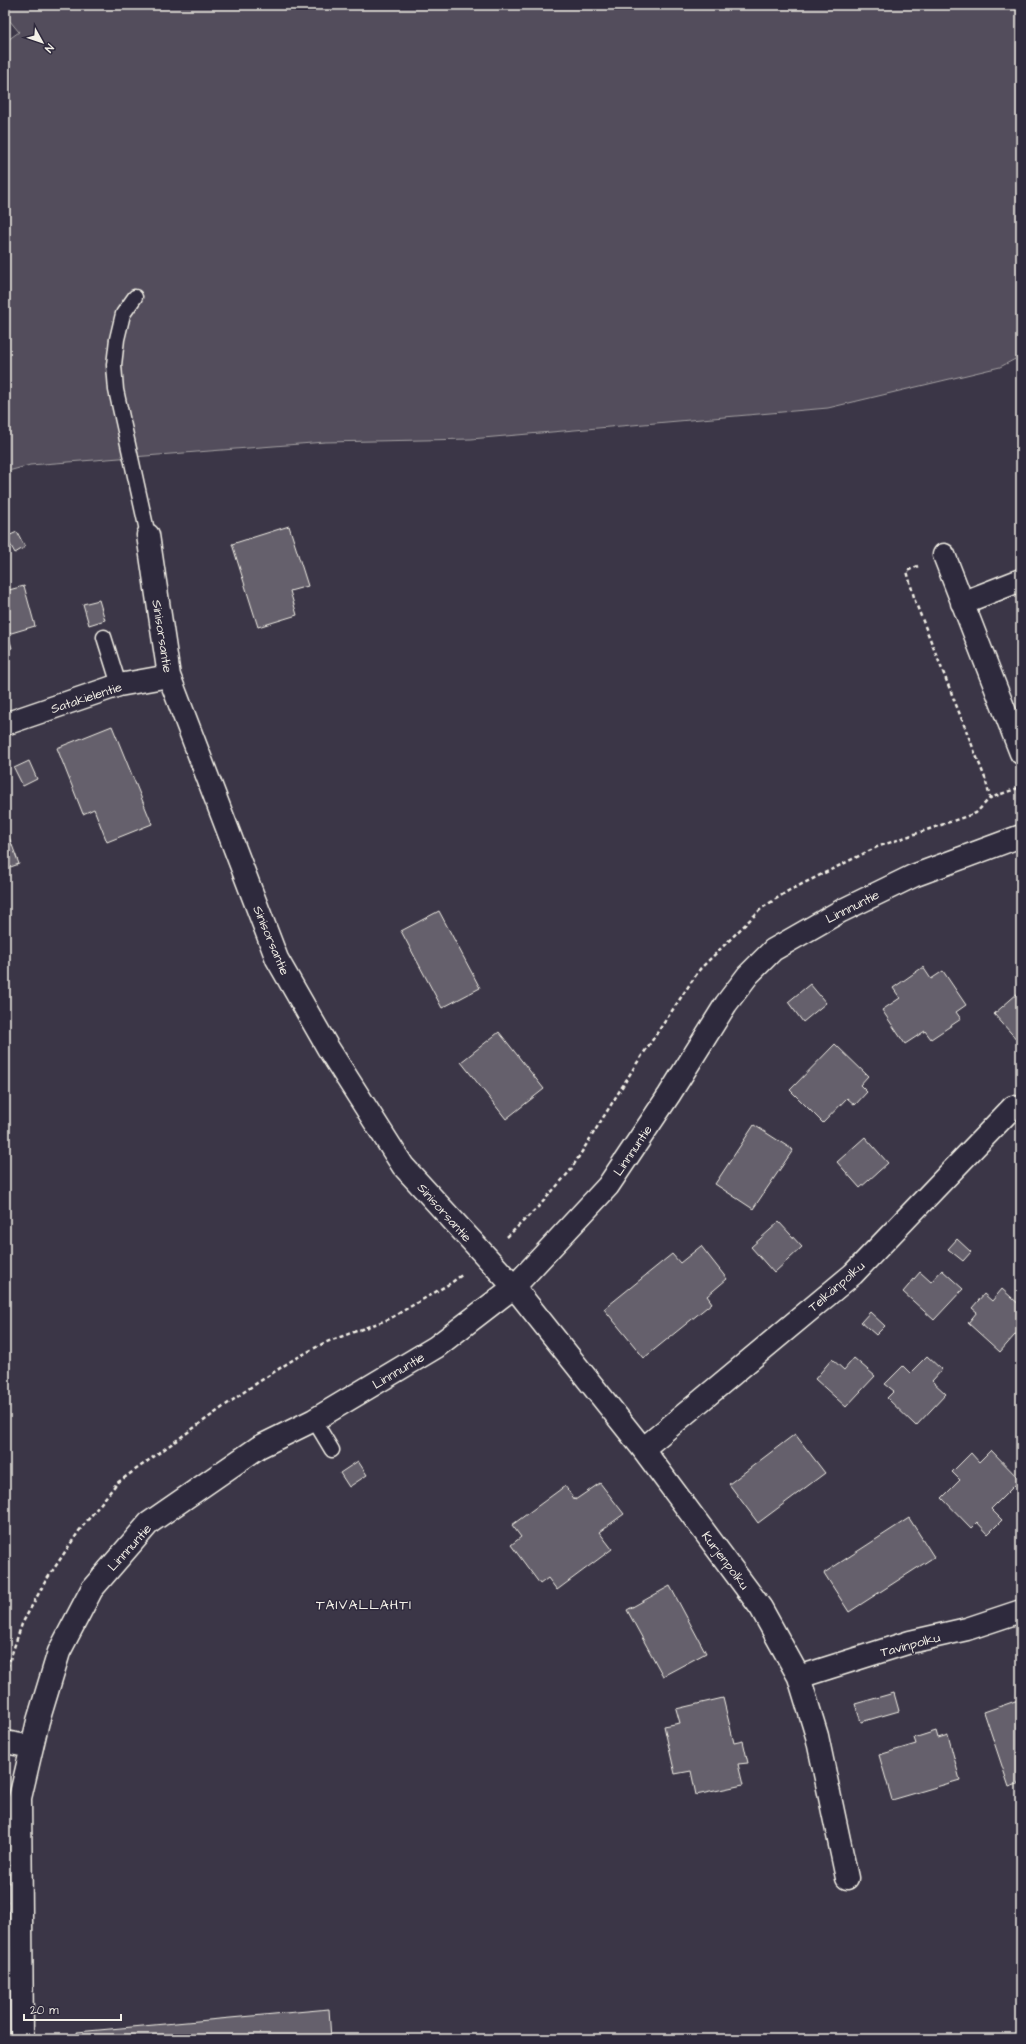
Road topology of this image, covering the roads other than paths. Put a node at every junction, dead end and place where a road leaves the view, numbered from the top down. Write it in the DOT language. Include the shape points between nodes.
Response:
graph roads {
  1 [pos="134,297"];
  2 [pos="148,535"];
  3 [pos="944,555"];
  4 [pos="1021,580"];
  5 [pos="962,603"];
  6 [pos="104,637"];
  7 [pos="169,676"];
  8 [pos="119,685"];
  9 [pos="5,724"];
  10 [pos="1021,753"];
  11 [pos="1021,836"];
  12 [pos="1013,1106"];
  13 [pos="514,1287"];
  14 [pos="314,1420"];
  15 [pos="643,1448"];
  16 [pos="332,1450"];
  17 [pos="1021,1610"];
  18 [pos="799,1676"];
  19 [pos="5,1742"];
  20 [pos="32,1747"];
  21 [pos="847,1878"];
  22 [pos="22,2039"];
  1 -- 2 [label="lane" via="123,314 116,340 114,364 116,390"];
  2 -- 7 [label="street, Sinisorsantie"];
  3 -- 5 [label="street"];
  4 -- 5 [label="street"];
  5 -- 10 [label="street"];
  6 -- 8 [label="lane"];
  7 -- 8 [label="street, Satakielentie"];
  7 -- 13 [label="street, Sinisorsantie" via="277,959 328,1048 403,1166"];
  8 -- 9 [label="street, Satakielentie"];
  11 -- 13 [label="street, Linnnuntie" via="913,876 841,911 773,950 748,975 726,1004 608,1186"];
  12 -- 15 [label="street, Telkänpolku" via="853,1274"];
  13 -- 14 [label="street, Linnnuntie" via="436,1347"];
  13 -- 15 [label="street, Kurjenpolku"];
  14 -- 16 [label="lane"];
  14 -- 20 [label="street, Linnnuntie" via="259,1447 150,1523 92,1589 60,1652"];
  15 -- 18 [label="street, Kurjenpolku" via="761,1608"];
  17 -- 18 [label="street, Tavinpolku" via="967,1629 910,1642"];
  18 -- 21 [label="street, Kurjenpolku" via="817,1736"];
  19 -- 20 [label="street"];
  20 -- 22 [label="street, Linnnuntie" via="20,1798"];
}
